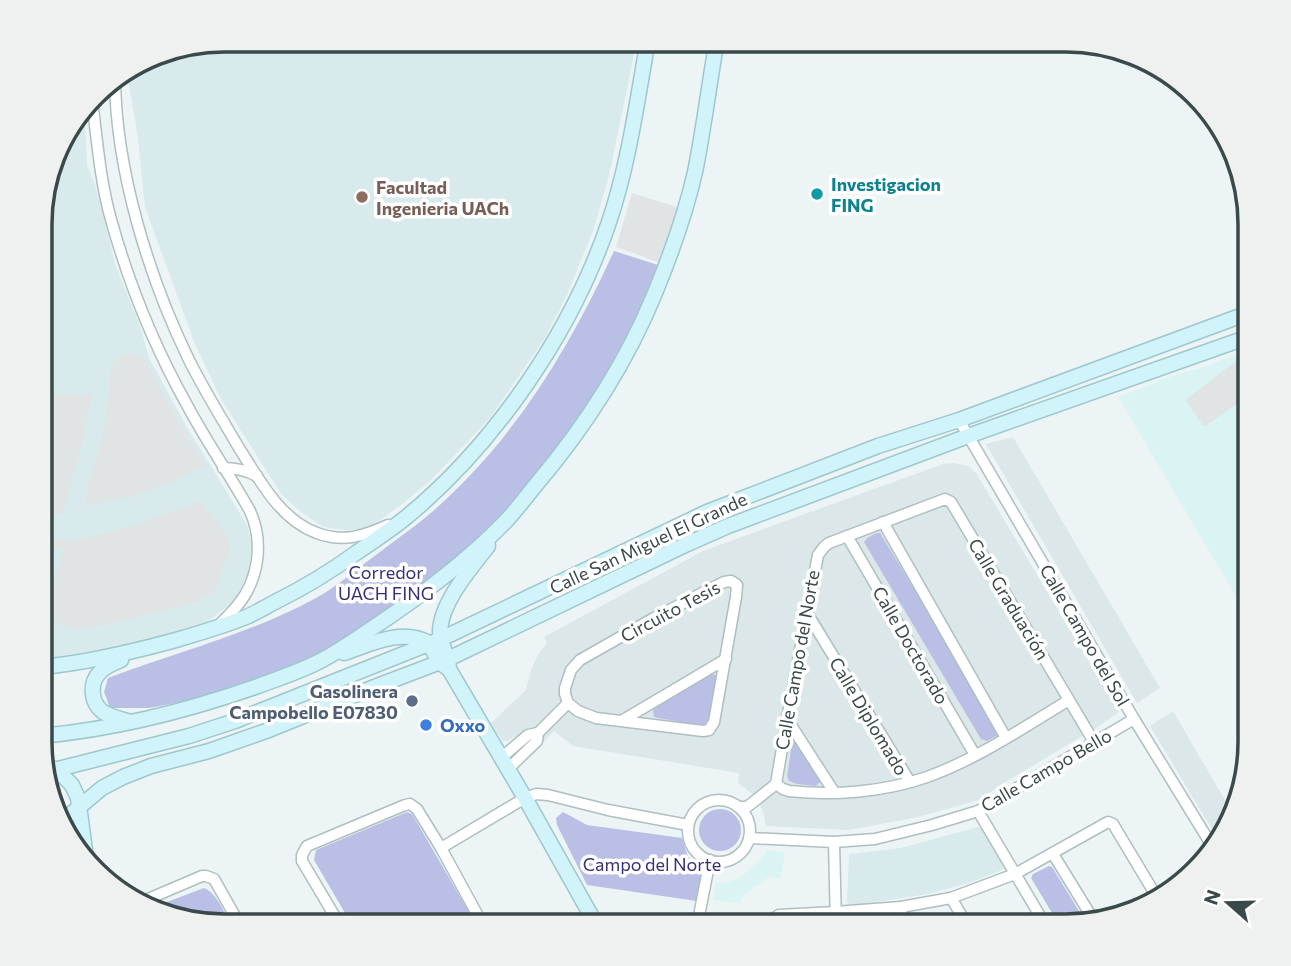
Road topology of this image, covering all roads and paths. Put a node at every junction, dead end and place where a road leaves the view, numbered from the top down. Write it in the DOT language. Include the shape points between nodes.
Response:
graph roads {
  1 [pos="646,53"];
  2 [pos="715,53"];
  3 [pos="116,92"];
  4 [pos="94,112"];
  5 [pos="1238,317"];
  6 [pos="1238,341"];
  7 [pos="959,420"];
  8 [pos="968,436"];
  9 [pos="223,468"];
  10 [pos="257,476"];
  11 [pos="948,499"];
  12 [pos="404,519"];
  13 [pos="883,522"];
  14 [pos="504,523"];
  15 [pos="847,536"];
  16 [pos="807,613"];
  17 [pos="216,628"];
  18 [pos="435,641"];
  19 [pos="144,649"];
  20 [pos="726,659"];
  21 [pos="320,661"];
  22 [pos="445,663"];
  23 [pos="53,665"];
  24 [pos="1069,700"];
  25 [pos="568,703"];
  26 [pos="787,719"];
  27 [pos="1134,719"];
  28 [pos="622,720"];
  29 [pos="133,723"];
  30 [pos="53,735"];
  31 [pos="1006,738"];
  32 [pos="1094,742"];
  33 [pos="975,755"];
  34 [pos="505,763"];
  35 [pos="55,770"];
  36 [pos="56,774"];
  37 [pos="910,782"];
  38 [pos="778,786"];
  39 [pos="834,792"];
  40 [pos="525,799"];
  41 [pos="80,807"];
  42 [pos="738,807"];
  43 [pos="978,811"];
  44 [pos="69,815"];
  45 [pos="747,819"];
  46 [pos="688,825"];
  47 [pos="749,838"];
  48 [pos="1208,839"];
  49 [pos="84,840"];
  50 [pos="834,842"];
  51 [pos="441,848"];
  52 [pos="1053,854"];
  53 [pos="710,860"];
  54 [pos="1015,874"];
  55 [pos="1152,890"];
  56 [pos="153,897"];
  57 [pos="951,898"];
  58 [pos="901,907"];
  59 [pos="835,912"];
  60 [pos="1088,912"];
  61 [pos="233,913"];
  62 [pos="333,913"];
  63 [pos="476,913"];
  64 [pos="590,913"];
  65 [pos="699,914"];
  66 [pos="803,914"];
  67 [pos="901,914"];
  68 [pos="961,914"];
  69 [pos="1039,914"];
  1 -- 12 [label="street" via="620,186 577,298 525,386 484,440"];
  2 -- 14 [label="street" via="694,174 655,293 619,368 583,425"];
  3 -- 10 [label="street" via="134,209 167,311 196,373"];
  4 -- 9 [label="street" via="107,202 131,280 171,374"];
  5 -- 7 [label="street, Calle San Miguel El Grande"];
  6 -- 8 [label="street, Calle San Miguel El Grande"];
  7 -- 8 [label="street, Calle Campo del Sol"];
  7 -- 18 [label="street, Calle San Miguel El Grande" via="707,512"];
  8 -- 22 [label="street, Calle San Miguel El Grande" via="705,536"];
  8 -- 27 [label="street, Calle Campo del Sol"];
  9 -- 10 [label="street"];
  9 -- 17 [label="street" via="254,520 258,551 246,591"];
  10 -- 12 [label="street" via="288,515 318,534 351,538"];
  11 -- 13 [label="street, Calle Campo del Norte"];
  11 -- 24 [label="street, Calle Graduación"];
  12 -- 17 [label="street" via="305,587"];
  13 -- 15 [label="street, Calle Campo del Norte"];
  13 -- 31 [label="street, Calle Doctorado"];
  14 -- 18 [label="street" via="453,594"];
  14 -- 21 [label="street" via="424,593"];
  15 -- 16 [label="street, Calle Campo del Norte" via="829,543 818,555"];
  15 -- 33 [label="street, Calle Doctorado"];
  16 -- 26 [label="street, Calle Campo del Norte"];
  16 -- 37 [label="street, Calle Diplomado"];
  17 -- 19 [label="street"];
  18 -- 21 [label="street" via="395,637"];
  18 -- 22 [label="street"];
  18 -- 35 [label="street, Calle San Miguel El Grande" via="213,729"];
  19 -- 23 [label="street"];
  19 -- 29 [label="street" via="101,671 92,690 99,709"];
  20 -- 25 [label="street, Circuito Tesis" via="737,589 728,581 580,660 566,681"];
  20 -- 28 [label="street"];
  20 -- 28 [label="street, Circuito Tesis" via="709,730"];
  21 -- 29 [label="street" via="220,699"];
  22 -- 34 [label="street"];
  22 -- 41 [label="street, Calle San Miguel El Grande" via="377,685 266,731 123,777"];
  24 -- 31 [label="street"];
  24 -- 32 [label="street, Calle Graduación"];
  25 -- 28 [label="street, Circuito Tesis" via="596,718"];
  25 -- 34 [label="street" via="538,733 528,735"];
  26 -- 38 [label="street, Calle Campo del Norte"];
  26 -- 39 [label="street"];
  27 -- 32 [label="street, Calle Campo Bello"];
  27 -- 48 [label="street, Calle Campo del Sol"];
  29 -- 30 [label="street"];
  31 -- 33 [label="street"];
  32 -- 43 [label="street, Calle Campo Bello"];
  33 -- 37 [label="street"];
  34 -- 40 [label="street"];
  36 -- 41 [label="street" via="72,785"];
  37 -- 39 [label="street"];
  38 -- 39 [label="street" via="801,792"];
  38 -- 42 [label="street" via="747,807"];
  38 -- 45 [label="street"];
  40 -- 46 [label="street" via="548,794"];
  40 -- 51 [label="street"];
  40 -- 64 [label="street"];
  41 -- 44 [label="street, Calle San Miguel El Grande"];
  41 -- 49 [label="street"];
  42 -- 45 [label="street"];
  42 -- 46 [label="street" via="728,801 711,801 696,810"];
  43 -- 50 [label="street, Calle Campo Bello" via="897,835"];
  43 -- 54 [label="street"];
  45 -- 47 [label="street"];
  46 -- 53 [label="street" via="695,851"];
  47 -- 50 [label="street, Calle Campo Bello"];
  47 -- 53 [label="street" via="730,860"];
  50 -- 59 [label="street"];
  51 -- 62 [label="street" via="410,804 307,846 302,861"];
  51 -- 63 [label="street"];
  52 -- 54 [label="street"];
  52 -- 55 [label="street" via="1110,823"];
  52 -- 60 [label="street"];
  53 -- 65 [label="street"];
  54 -- 57 [label="street"];
  54 -- 69 [label="street"];
  56 -- 61 [label="street" via="206,876 214,879"];
  57 -- 58 [label="street"];
  57 -- 68 [label="street"];
  58 -- 59 [label="street"];
  58 -- 67 [label="street"];
  59 -- 66 [label="street"];
}
